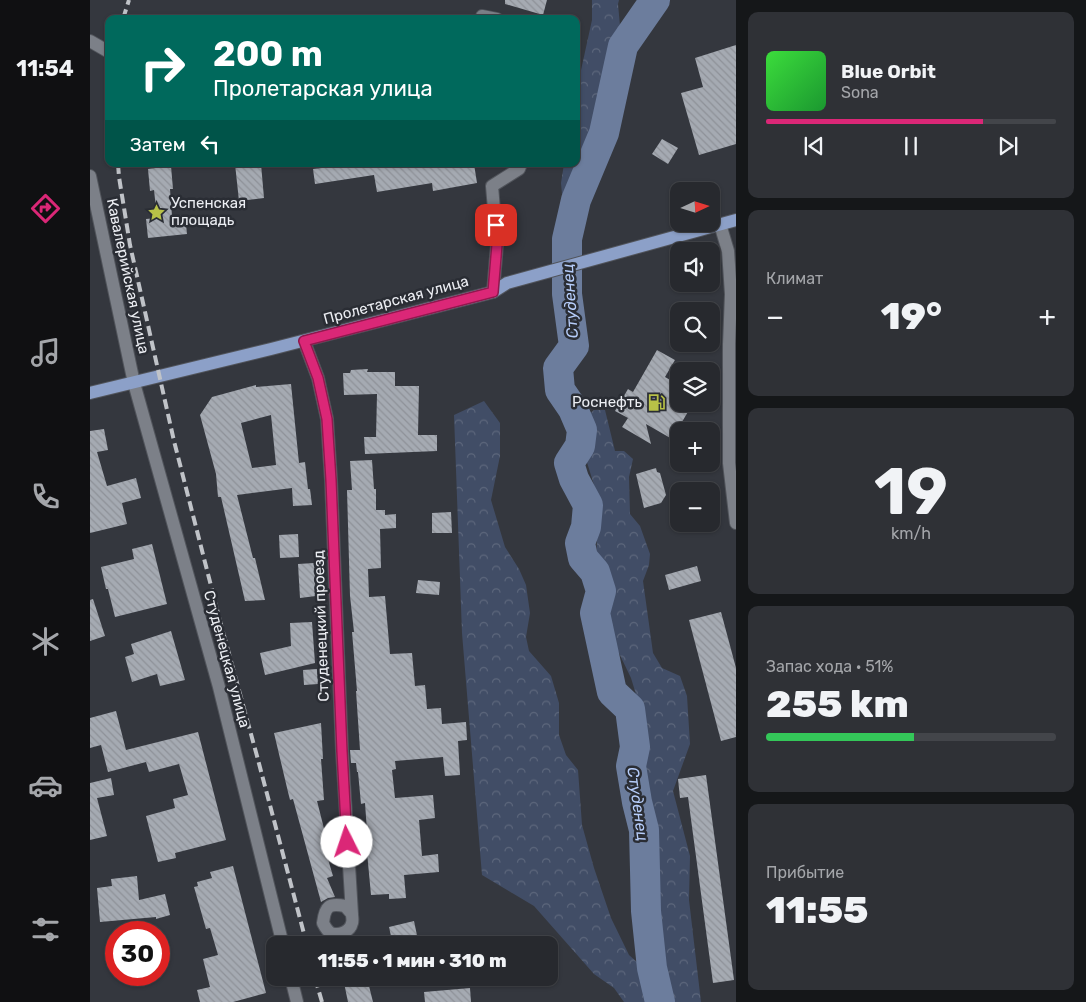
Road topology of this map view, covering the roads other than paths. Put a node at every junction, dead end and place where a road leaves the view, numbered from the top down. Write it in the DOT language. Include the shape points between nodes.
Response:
graph roads {
  1 [pos="90,41"];
  2 [pos="105,50"];
  3 [pos="519,167"];
  4 [pos="90,176"];
  5 [pos="736,220"];
  6 [pos="720,224"];
  7 [pos="691,232"];
  8 [pos="493,292"];
  9 [pos="304,341"];
  10 [pos="134,383"];
  11 [pos="90,393"];
  12 [pos="736,523"];
  13 [pos="352,914"];
  14 [pos="281,936"];
  15 [pos="293,986"];
  16 [pos="297,1002"];
  1 -- 2 [label="street"];
  3 -- 8 [label="street" via="492,186 497,245"];
  4 -- 10 [label="street, Кавалерийская улица"];
  5 -- 6 [label="main road, Пролетарская улица"];
  6 -- 12 [label="street" via="728,251 731,294 729,463"];
  7 -- 8 [label="main road, Пролетарская улица" via="507,284"];
  8 -- 9 [label="main road, Пролетарская улица"];
  9 -- 10 [label="main road, Пролетарская улица"];
  9 -- 13 [label="street, Студенецкий проезд" via="318,378 327,419"];
  10 -- 11 [label="main road, Пролетарская улица"];
  10 -- 14 [label="street, Студенецкая улица" via="219,687"];
  15 -- 16 [label="street"];
}
